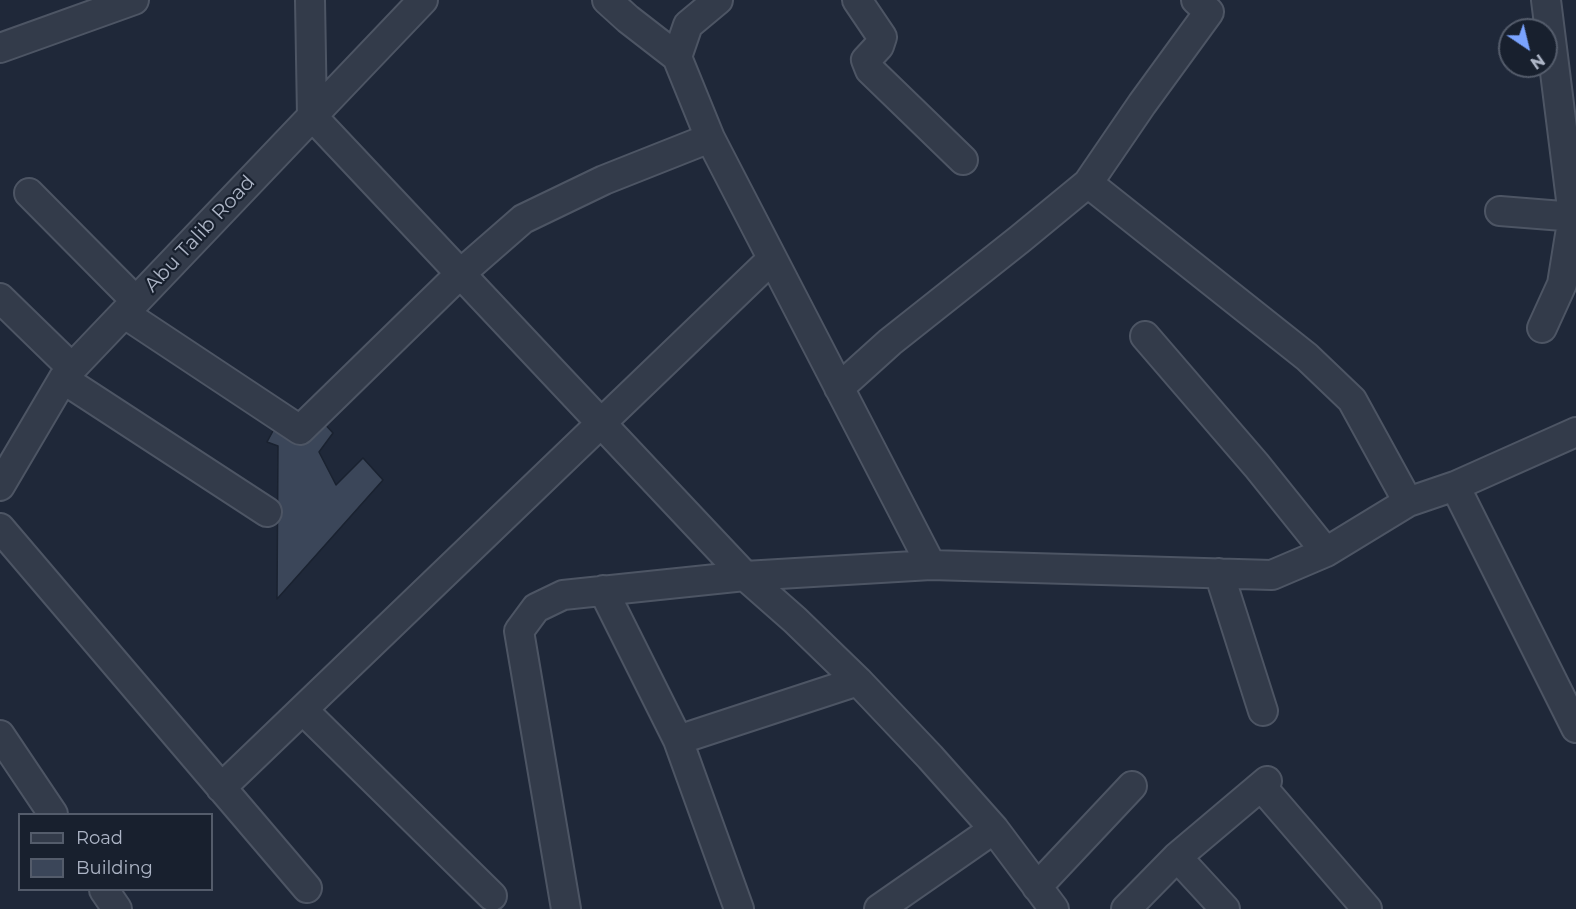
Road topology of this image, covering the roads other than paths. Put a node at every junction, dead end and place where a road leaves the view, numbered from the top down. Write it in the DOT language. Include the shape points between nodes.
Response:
graph roads {
  1 [pos="134,0"];
  2 [pos="310,0"];
  3 [pos="423,0"];
  4 [pos="607,0"];
  5 [pos="718,0"];
  6 [pos="856,0"];
  7 [pos="1196,0"];
  8 [pos="1546,0"];
  9 [pos="0,48"];
  10 [pos="676,57"];
  11 [pos="312,116"];
  12 [pos="710,138"];
  13 [pos="963,160"];
  14 [pos="1088,183"];
  15 [pos="29,193"];
  16 [pos="1500,211"];
  17 [pos="1574,217"];
  18 [pos="772,259"];
  19 [pos="460,274"];
  20 [pos="0,297"];
  21 [pos="131,308"];
  22 [pos="1542,328"];
  23 [pos="1145,336"];
  24 [pos="67,373"];
  25 [pos="839,388"];
  26 [pos="602,422"];
  27 [pos="1576,432"];
  28 [pos="0,486"];
  29 [pos="1455,486"];
  30 [pos="1408,502"];
  31 [pos="267,512"];
  32 [pos="0,528"];
  33 [pos="1326,552"];
  34 [pos="931,565"];
  35 [pos="1219,573"];
  36 [pos="745,576"];
  37 [pos="603,590"];
  38 [pos="858,681"];
  39 [pos="303,710"];
  40 [pos="1263,711"];
  41 [pos="1576,728"];
  42 [pos="0,735"];
  43 [pos="678,740"];
  44 [pos="1132,786"];
  45 [pos="221,788"];
  46 [pos="52,813"];
  47 [pos="994,829"];
  48 [pos="1177,857"];
  49 [pos="1037,886"];
  50 [pos="307,888"];
  51 [pos="105,891"];
  52 [pos="492,896"];
  53 [pos="117,909"];
  54 [pos="566,909"];
  55 [pos="739,909"];
  56 [pos="879,909"];
  57 [pos="1054,909"];
  58 [pos="1126,909"];
  59 [pos="1225,909"];
  60 [pos="1366,909"];
  1 -- 9 [label="street"];
  2 -- 11 [label="street"];
  3 -- 11 [label="street, Abu Talib Road"];
  4 -- 10 [label="street"];
  5 -- 10 [label="street" via="688,25"];
  6 -- 13 [label="street" via="882,37 866,60 870,70"];
  7 -- 14 [label="street" via="1209,12"];
  8 -- 17 [label="street"];
  10 -- 12 [label="street"];
  11 -- 19 [label="street"];
  11 -- 21 [label="street, Abu Talib Road"];
  12 -- 18 [label="street"];
  12 -- 19 [label="street" via="604,180 523,219"];
  14 -- 25 [label="street" via="890,342"];
  14 -- 30 [label="street" via="1307,357 1352,400"];
  15 -- 21 [label="street"];
  16 -- 17 [label="street"];
  17 -- 22 [label="street" via="1562,284"];
  18 -- 25 [label="street"];
  18 -- 26 [label="street"];
  19 -- 21 [label="street" via="300,430"];
  19 -- 26 [label="street"];
  20 -- 24 [label="street"];
  21 -- 24 [label="street, Abu Talib Road"];
  23 -- 33 [label="street"];
  24 -- 28 [label="street, Abu Talib Road"];
  24 -- 31 [label="street"];
  25 -- 34 [label="street"];
  26 -- 36 [label="street"];
  26 -- 39 [label="street"];
  27 -- 29 [label="street"];
  29 -- 30 [label="street"];
  29 -- 41 [label="street"];
  30 -- 33 [label="street"];
  32 -- 45 [label="street"];
  33 -- 35 [label="street" via="1272,574"];
  34 -- 35 [label="street"];
  34 -- 36 [label="street"];
  35 -- 40 [label="street"];
  36 -- 37 [label="street"];
  36 -- 38 [label="street"];
  37 -- 43 [label="street"];
  37 -- 54 [label="street" via="563,595 536,608 519,632"];
  38 -- 43 [label="street"];
  38 -- 47 [label="street"];
  39 -- 45 [label="street"];
  39 -- 52 [label="street"];
  42 -- 46 [label="street"];
  43 -- 55 [label="street"];
  44 -- 49 [label="street"];
  45 -- 50 [label="street"];
  47 -- 49 [label="street"];
  47 -- 56 [label="street"];
  48 -- 58 [label="street"];
  48 -- 59 [label="street"];
  48 -- 60 [label="street" via="1264,784"];
  49 -- 57 [label="street"];
  51 -- 53 [label="street"];
}
